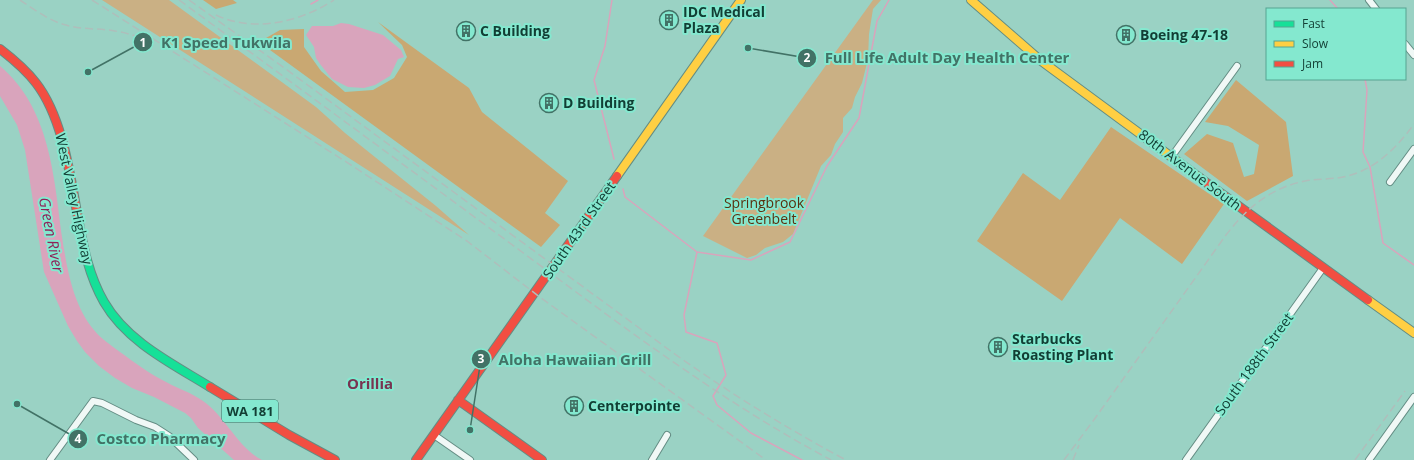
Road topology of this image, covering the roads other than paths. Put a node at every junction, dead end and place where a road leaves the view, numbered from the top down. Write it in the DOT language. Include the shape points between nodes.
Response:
graph roads {
  1 [pos="741,0"];
  2 [pos="971,0"];
  3 [pos="1369,0"];
  4 [pos="1375,8"];
  5 [pos="1406,45"];
  6 [pos="0,48"];
  7 [pos="1414,55"];
  8 [pos="1237,66"];
  9 [pos="1414,148"];
  10 [pos="1172,156"];
  11 [pos="1390,182"];
  12 [pos="1323,268"];
  13 [pos="1414,333"];
  14 [pos="1414,398"];
  15 [pos="458,400"];
  16 [pos="434,435"];
  17 [pos="667,435"];
  18 [pos="50,460"];
  19 [pos="194,460"];
  20 [pos="335,460"];
  21 [pos="416,460"];
  22 [pos="470,460"];
  23 [pos="542,460"];
  24 [pos="652,460"];
  25 [pos="1186,460"];
  26 [pos="1369,460"];
  1 -- 15 [label="main road, South 43rd Street"];
  2 -- 10 [label="main road, 80th Avenue South" via="1040,60"];
  3 -- 4 [label="street"];
  5 -- 7 [label="street"];
  6 -- 20 [label="main road, West Valley Highway / WA 181" via="18,62 34,80 56,120 65,145 83,245 100,294 112,313 133,336 164,358 243,408"];
  8 -- 10 [label="street"];
  9 -- 11 [label="street"];
  10 -- 12 [label="main road, 80th Avenue South"];
  12 -- 13 [label="main road, 80th Avenue South"];
  12 -- 25 [label="street, South 188th Street"];
  14 -- 26 [label="street"];
  15 -- 16 [label="main road, South 43rd Street"];
  15 -- 23 [label="main road"];
  16 -- 21 [label="main road, South 43rd Street"];
  16 -- 22 [label="street"];
  17 -- 24 [label="street"];
  18 -- 19 [label="street" via="93,401 162,431"];
}
